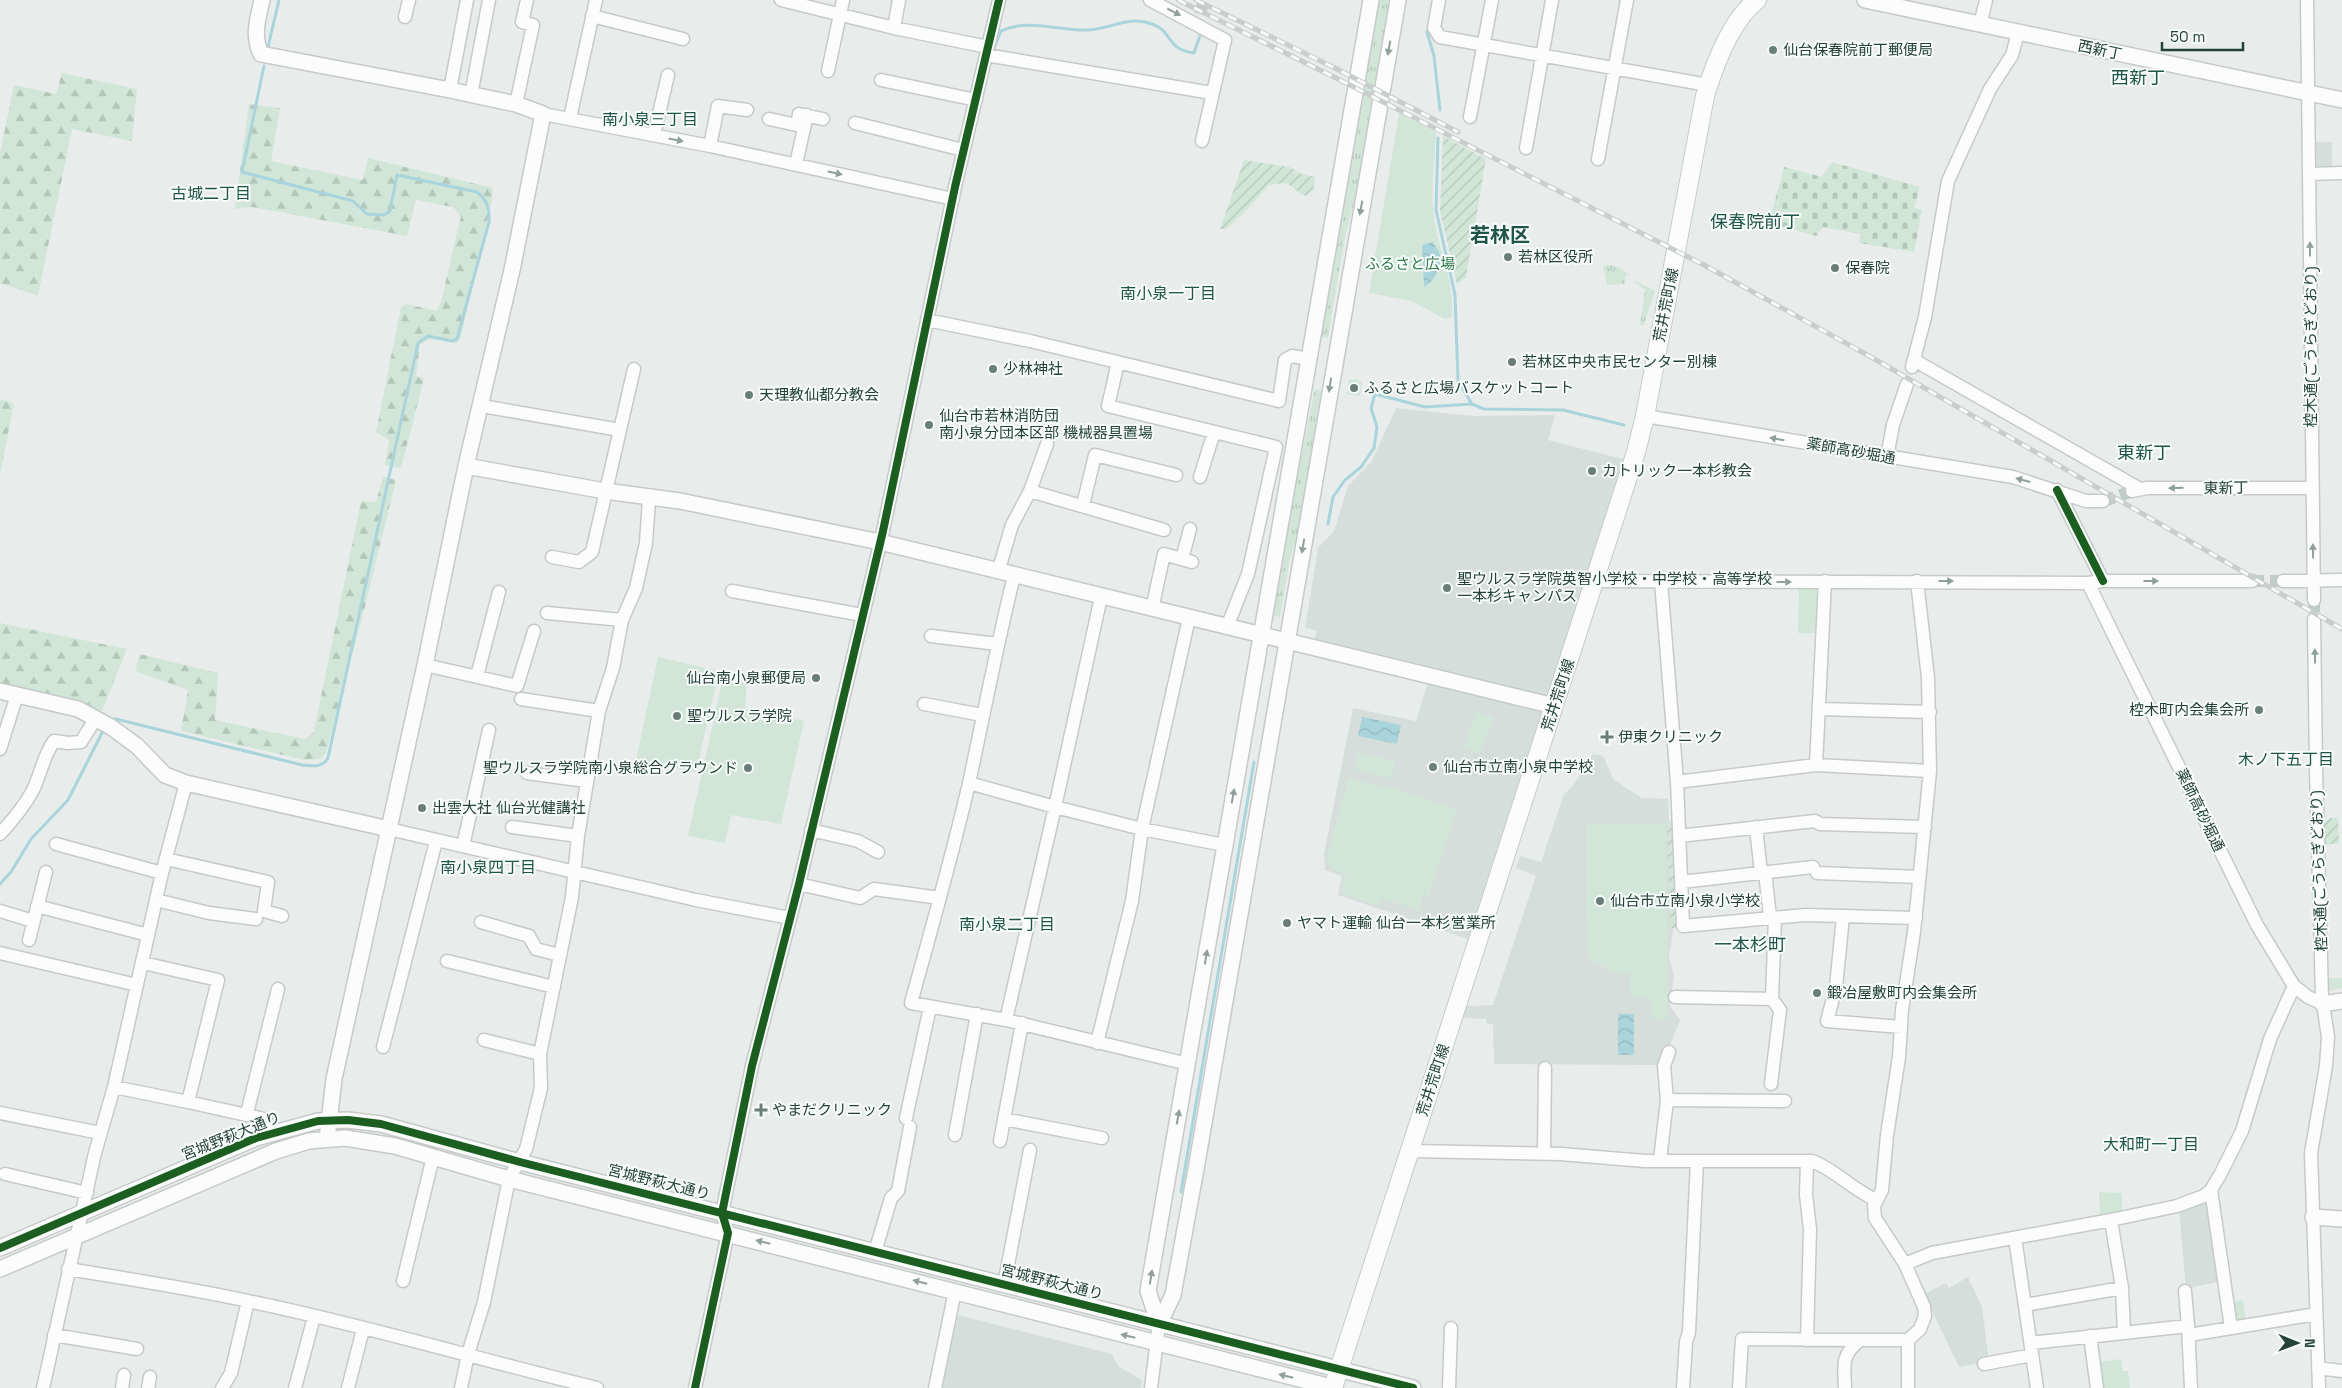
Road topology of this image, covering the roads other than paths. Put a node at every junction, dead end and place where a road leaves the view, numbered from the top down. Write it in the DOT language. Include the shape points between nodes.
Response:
graph roads {
  1 [pos="262,0"];
  2 [pos="409,0"];
  3 [pos="467,0"];
  4 [pos="489,0"];
  5 [pos="527,0"];
  6 [pos="596,0"];
  7 [pos="781,0"];
  8 [pos="843,0"];
  9 [pos="899,0"];
  10 [pos="999,0"];
  11 [pos="1150,0"];
  12 [pos="1371,0"];
  13 [pos="1398,0"];
  14 [pos="1439,0"];
  15 [pos="1492,0"];
  16 [pos="1552,0"];
  17 [pos="1627,0"];
  18 [pos="1757,0"];
  19 [pos="1865,0"];
  20 [pos="1986,0"];
  21 [pos="2307,0"];
  22 [pos="840,15"];
  23 [pos="592,16"];
  24 [pos="405,17"];
  25 [pos="1980,24"];
  26 [pos="894,28"];
  27 [pos="2018,33"];
  28 [pos="683,39"];
  29 [pos="1484,45"];
  30 [pos="987,51"];
  31 [pos="1542,55"];
  32 [pos="1614,68"];
  33 [pos="828,70"];
  34 [pos="668,74"];
  35 [pos="881,80"];
  36 [pos="1708,85"];
  37 [pos="450,90"];
  38 [pos="1212,92"];
  39 [pos="2308,93"];
  40 [pos="471,95"];
  41 [pos="976,100"];
  42 [pos="2342,100"];
  43 [pos="516,104"];
  44 [pos="746,110"];
  45 [pos="543,114"];
  46 [pos="807,115"];
  47 [pos="1470,117"];
  48 [pos="570,118"];
  49 [pos="769,119"];
  50 [pos="823,119"];
  51 [pos="855,123"];
  52 [pos="654,135"];
  53 [pos="1202,141"];
  54 [pos="710,146"];
  55 [pos="1526,148"];
  56 [pos="964,150"];
  57 [pos="1598,159"];
  58 [pos="796,164"];
  59 [pos="2342,173"];
  60 [pos="2309,174"];
  61 [pos="953,199"];
  62 [pos="927,320"];
  63 [pos="1309,359"];
  64 [pos="1118,362"];
  65 [pos="1334,363"];
  66 [pos="634,369"];
  67 [pos="1907,384"];
  68 [pos="482,406"];
  69 [pos="1646,416"];
  70 [pos="620,430"];
  71 [pos="1214,432"];
  72 [pos="1047,444"];
  73 [pos="1887,457"];
  74 [pos="466,466"];
  75 [pos="1176,475"];
  76 [pos="1200,477"];
  77 [pos="2312,488"];
  78 [pos="1030,490"];
  79 [pos="2057,490"];
  80 [pos="605,492"];
  81 [pos="649,499"];
  82 [pos="1265,499"];
  83 [pos="2103,501"];
  84 [pos="1284,502"];
  85 [pos="1083,505"];
  86 [pos="1190,529"];
  87 [pos="1164,530"];
  88 [pos="880,542"];
  89 [pos="552,557"];
  90 [pos="998,572"];
  91 [pos="1014,576"];
  92 [pos="1595,580"];
  93 [pos="2314,580"];
  94 [pos="2342,580"];
  95 [pos="1661,581"];
  96 [pos="1825,581"];
  97 [pos="1917,581"];
  98 [pos="2103,581"];
  99 [pos="2252,581"];
  100 [pos="2283,581"];
  101 [pos="2088,583"];
  102 [pos="732,591"];
  103 [pos="499,592"];
  104 [pos="1101,597"];
  105 [pos="2314,600"];
  106 [pos="1152,610"];
  107 [pos="547,613"];
  108 [pos="862,615"];
  109 [pos="1189,618"];
  110 [pos="2314,619"];
  111 [pos="622,620"];
  112 [pos="1227,627"];
  113 [pos="534,630"];
  114 [pos="931,636"];
  115 [pos="1261,636"];
  116 [pos="1286,642"];
  117 [pos="997,644"];
  118 [pos="425,665"];
  119 [pos="477,676"];
  120 [pos="0,691"];
  121 [pos="18,695"];
  122 [pos="521,698"];
  123 [pos="924,704"];
  124 [pos="1554,706"];
  125 [pos="1820,709"];
  126 [pos="599,711"];
  127 [pos="1930,712"];
  128 [pos="982,715"];
  129 [pos="96,718"];
  130 [pos="489,730"];
  131 [pos="0,749"];
  132 [pos="1816,766"];
  133 [pos="1930,771"];
  134 [pos="527,773"];
  135 [pos="586,781"];
  136 [pos="1677,782"];
  137 [pos="186,783"];
  138 [pos="969,783"];
  139 [pos="1055,807"];
  140 [pos="512,827"];
  141 [pos="1756,827"];
  142 [pos="1925,827"];
  143 [pos="389,829"];
  144 [pos="1142,829"];
  145 [pos="811,830"];
  146 [pos="0,834"];
  147 [pos="578,836"];
  148 [pos="1679,836"];
  149 [pos="436,841"];
  150 [pos="56,844"];
  151 [pos="1224,845"];
  152 [pos="463,846"];
  153 [pos="878,852"];
  154 [pos="166,859"];
  155 [pos="576,871"];
  156 [pos="46,872"];
  157 [pos="162,873"];
  158 [pos="1763,873"];
  159 [pos="1919,877"];
  160 [pos="1682,882"];
  161 [pos="799,884"];
  162 [pos="940,898"];
  163 [pos="156,900"];
  164 [pos="37,906"];
  165 [pos="0,911"];
  166 [pos="282,916"];
  167 [pos="1843,916"];
  168 [pos="1773,917"];
  169 [pos="790,918"];
  170 [pos="1916,918"];
  171 [pos="256,919"];
  172 [pos="33,921"];
  173 [pos="481,922"];
  174 [pos="148,935"];
  175 [pos="29,940"];
  176 [pos="0,953"];
  177 [pos="559,955"];
  178 [pos="448,961"];
  179 [pos="143,963"];
  180 [pos="137,985"];
  181 [pos="2294,986"];
  182 [pos="554,988"];
  183 [pos="278,989"];
  184 [pos="1675,997"];
  185 [pos="1772,1000"];
  186 [pos="2342,1001"];
  187 [pos="2323,1004"];
  188 [pos="930,1007"];
  189 [pos="978,1014"];
  190 [pos="1006,1020"];
  191 [pos="1022,1023"];
  192 [pos="1901,1027"];
  193 [pos="484,1040"];
  194 [pos="1097,1042"];
  195 [pos="384,1047"];
  196 [pos="1669,1052"];
  197 [pos="540,1054"];
  198 [pos="1188,1064"];
  199 [pos="1545,1068"];
  200 [pos="1771,1084"];
  201 [pos="114,1087"];
  202 [pos="1667,1100"];
  203 [pos="1785,1101"];
  204 [pos="188,1102"];
  205 [pos="0,1113"];
  206 [pos="247,1113"];
  207 [pos="1004,1119"];
  208 [pos="329,1120"];
  209 [pos="270,1132"];
  210 [pos="100,1133"];
  211 [pos="954,1135"];
  212 [pos="1102,1138"];
  213 [pos="327,1139"];
  214 [pos="1000,1141"];
  215 [pos="1030,1150"];
  216 [pos="1410,1151"];
  217 [pos="1544,1153"];
  218 [pos="433,1156"];
  219 [pos="1660,1160"];
  220 [pos="1698,1161"];
  221 [pos="1808,1161"];
  222 [pos="520,1162"];
  223 [pos="5,1174"];
  224 [pos="509,1179"];
  225 [pos="2211,1190"];
  226 [pos="87,1193"];
  227 [pos="1876,1200"];
  228 [pos="722,1212"];
  229 [pos="82,1213"];
  230 [pos="2313,1217"];
  231 [pos="2342,1219"];
  232 [pos="2111,1220"];
  233 [pos="728,1234"];
  234 [pos="76,1236"];
  235 [pos="2015,1238"];
  236 [pos="0,1248"];
  237 [pos="875,1252"];
  238 [pos="1905,1264"];
  239 [pos="0,1268"];
  240 [pos="68,1269"];
  241 [pos="403,1282"];
  242 [pos="1004,1285"];
  243 [pos="2122,1288"];
  244 [pos="955,1291"];
  245 [pos="2185,1291"];
  246 [pos="248,1301"];
  247 [pos="2025,1305"];
  248 [pos="2316,1314"];
  249 [pos="314,1317"];
  250 [pos="1159,1324"];
  251 [pos="1451,1328"];
  252 [pos="2231,1328"];
  253 [pos="363,1329"];
  254 [pos="2188,1330"];
  255 [pos="2124,1332"];
  256 [pos="54,1335"];
  257 [pos="2090,1336"];
  258 [pos="1806,1340"];
  259 [pos="1860,1340"];
  260 [pos="1908,1340"];
  261 [pos="1155,1343"];
  262 [pos="138,1349"];
  263 [pos="2032,1349"];
  264 [pos="468,1354"];
  265 [pos="1984,1364"];
  266 [pos="2318,1368"];
  267 [pos="1339,1370"];
  268 [pos="2342,1371"];
  269 [pos="124,1375"];
  270 [pos="43,1388"];
  271 [pos="122,1388"];
  272 [pos="222,1388"];
  273 [pos="295,1388"];
  274 [pos="348,1388"];
  275 [pos="461,1388"];
  276 [pos="597,1388"];
  277 [pos="695,1388"];
  278 [pos="935,1388"];
  279 [pos="1151,1388"];
  280 [pos="1334,1388"];
  281 [pos="1413,1388"];
  282 [pos="1449,1388"];
  283 [pos="1683,1388"];
  284 [pos="1739,1388"];
  285 [pos="1845,1388"];
  286 [pos="1908,1388"];
  287 [pos="2037,1388"];
  288 [pos="2097,1388"];
  289 [pos="2191,1388"];
  290 [pos="2318,1388"];
  1 -- 37 [label="street" via="255,32 261,54"];
  2 -- 24 [label="street"];
  3 -- 37 [label="street"];
  4 -- 40 [label="street"];
  5 -- 43 [label="street" via="522,22 533,25"];
  6 -- 23 [label="street"];
  7 -- 22 [label="street"];
  8 -- 22 [label="street"];
  9 -- 26 [label="street"];
  10 -- 30 [label="street"];
  11 -- 38 [label="street, one-way" via="1201,24 1225,40"];
  12 -- 63 [label="street"];
  13 -- 65 [label="street, one-way"];
  14 -- 29 [label="street" via="1434,28 1440,37"];
  15 -- 29 [label="street"];
  16 -- 31 [label="street"];
  17 -- 32 [label="street"];
  18 -- 36 [label="main road, 荒井荒町線" via="1722,49"];
  19 -- 25 [label="street, 西新丁"];
  20 -- 25 [label="street"];
  21 -- 39 [label="street, 椌木通(ごうらぎどおり)"];
  22 -- 26 [label="street"];
  22 -- 33 [label="street"];
  23 -- 28 [label="street"];
  23 -- 48 [label="street"];
  25 -- 27 [label="street, 西新丁"];
  26 -- 30 [label="street"];
  27 -- 39 [label="street, 西新丁"];
  77 -- 27 [label="street, 東新丁, one-way" via="2135,491 1913,363 1925,317 1948,181 1990,89 2012,55"];
  29 -- 31 [label="street"];
  29 -- 47 [label="street"];
  30 -- 38 [label="street"];
  30 -- 41 [label="street"];
  31 -- 32 [label="street"];
  31 -- 55 [label="street"];
  32 -- 36 [label="street"];
  32 -- 57 [label="street"];
  34 -- 52 [label="street"];
  35 -- 41 [label="street"];
  36 -- 69 [label="main road, 荒井荒町線"];
  37 -- 40 [label="street"];
  38 -- 53 [label="street"];
  39 -- 42 [label="street, 西新丁"];
  39 -- 60 [label="street, 椌木通(ごうらぎどおり)"];
  40 -- 43 [label="street"];
  41 -- 56 [label="street"];
  43 -- 45 [label="street"];
  44 -- 54 [label="street" via="718,106"];
  45 -- 48 [label="street"];
  45 -- 68 [label="street"];
  46 -- 49 [label="street" via="799,114 797,124"];
  46 -- 50 [label="street"];
  46 -- 58 [label="street"];
  48 -- 52 [label="street"];
  51 -- 56 [label="street"];
  52 -- 54 [label="street, one-way"];
  54 -- 58 [label="street"];
  56 -- 61 [label="street"];
  58 -- 61 [label="street, one-way"];
  59 -- 60 [label="street"];
  77 -- 60 [label="street, 椌木通(ごうらぎどおり), one-way"];
  61 -- 62 [label="street"];
  62 -- 64 [label="street"];
  62 -- 88 [label="street"];
  63 -- 64 [label="street" via="1292,356 1285,360 1279,401"];
  63 -- 65 [label="street"];
  63 -- 84 [label="street"];
  64 -- 71 [label="street" via="1108,406"];
  65 -- 116 [label="street, one-way"];
  66 -- 70 [label="street"];
  67 -- 73 [label="street" via="1893,425"];
  68 -- 70 [label="street"];
  68 -- 74 [label="street"];
  73 -- 69 [label="street, 薬師高砂堀通, one-way"];
  69 -- 92 [label="main road, 荒井荒町線"];
  70 -- 80 [label="street"];
  71 -- 76 [label="street"];
  71 -- 82 [label="street" via="1276,446"];
  72 -- 78 [label="street"];
  79 -- 73 [label="street, 薬師高砂堀通, one-way" via="2013,477"];
  74 -- 80 [label="street"];
  74 -- 118 [label="street"];
  75 -- 85 [label="street" via="1095,454"];
  93 -- 77 [label="street, 椌木通(ごうらぎどおり), one-way"];
  78 -- 85 [label="street"];
  78 -- 90 [label="street" via="1012,525"];
  79 -- 83 [label="street, 薬師高砂堀通" via="2086,501"];
  79 -- 98 [label="street"];
  80 -- 81 [label="street"];
  80 -- 89 [label="street" via="592,552 579,562"];
  81 -- 88 [label="street" via="680,501"];
  81 -- 111 [label="street" via="646,543 636,588"];
  82 -- 84 [label="street"];
  82 -- 112 [label="street" via="1248,574"];
  84 -- 115 [label="street"];
  85 -- 87 [label="street"];
  86 -- 106 [label="street" via="1187,560 1164,554"];
  88 -- 90 [label="street"];
  88 -- 108 [label="street"];
  90 -- 91 [label="street"];
  91 -- 104 [label="street"];
  91 -- 117 [label="street"];
  92 -- 95 [label="street"];
  92 -- 124 [label="main road, 荒井荒町線"];
  93 -- 94 [label="street"];
  93 -- 100 [label="street"];
  93 -- 105 [label="street, 椌木通(ごうらぎどおり)"];
  95 -- 96 [label="street, one-way"];
  95 -- 136 [label="street"];
  96 -- 97 [label="street"];
  96 -- 125 [label="street"];
  97 -- 101 [label="street, one-way"];
  97 -- 127 [label="street"];
  98 -- 99 [label="street, one-way"];
  98 -- 101 [label="street"];
  101 -- 181 [label="street, 薬師高砂堀通" via="2245,902"];
  102 -- 108 [label="street"];
  103 -- 119 [label="street"];
  104 -- 106 [label="street"];
  104 -- 139 [label="street"];
  106 -- 109 [label="street"];
  107 -- 111 [label="street"];
  108 -- 145 [label="street"];
  109 -- 112 [label="street"];
  109 -- 144 [label="street"];
  187 -- 110 [label="street, 椌木通(ごうらぎどおり), one-way"];
  111 -- 126 [label="street" via="613,668"];
  112 -- 115 [label="street"];
  113 -- 119 [label="street" via="516,686"];
  114 -- 117 [label="street"];
  115 -- 116 [label="street"];
  151 -- 115 [label="street, one-way"];
  116 -- 124 [label="street"];
  116 -- 250 [label="street" via="1173,1295"];
  117 -- 128 [label="street"];
  118 -- 119 [label="street"];
  118 -- 143 [label="street"];
  120 -- 121 [label="street"];
  121 -- 129 [label="street" via="78,709"];
  121 -- 131 [label="street"];
  122 -- 126 [label="street"];
  123 -- 128 [label="street"];
  124 -- 216 [label="main road, 荒井荒町線"];
  125 -- 127 [label="street"];
  125 -- 132 [label="street"];
  126 -- 135 [label="street"];
  127 -- 133 [label="street"];
  128 -- 138 [label="street"];
  129 -- 137 [label="street" via="137,746 165,775"];
  129 -- 146 [label="street" via="81,742 54,741 46,751 33,790 19,814"];
  130 -- 152 [label="street"];
  132 -- 133 [label="street"];
  132 -- 136 [label="street"];
  133 -- 142 [label="street"];
  134 -- 135 [label="street"];
  135 -- 147 [label="street"];
  136 -- 148 [label="street"];
  137 -- 143 [label="street"];
  137 -- 154 [label="street"];
  138 -- 139 [label="street"];
  138 -- 162 [label="street"];
  139 -- 144 [label="street"];
  139 -- 190 [label="street"];
  140 -- 147 [label="street"];
  141 -- 142 [label="street" via="1815,821 1820,824"];
  141 -- 148 [label="street"];
  141 -- 158 [label="street"];
  142 -- 159 [label="street"];
  143 -- 149 [label="street"];
  143 -- 208 [label="street" via="334,1079"];
  144 -- 151 [label="street"];
  144 -- 194 [label="street" via="1132,900"];
  145 -- 153 [label="street" via="858,841"];
  145 -- 161 [label="street"];
  147 -- 155 [label="street"];
  148 -- 160 [label="street"];
  149 -- 152 [label="street"];
  149 -- 195 [label="street"];
  150 -- 157 [label="street"];
  198 -- 151 [label="street, one-way"];
  152 -- 155 [label="street"];
  154 -- 157 [label="street"];
  154 -- 166 [label="street" via="268,882 264,911"];
  155 -- 169 [label="street" via="696,900"];
  155 -- 177 [label="street"];
  156 -- 164 [label="street"];
  157 -- 163 [label="street"];
  158 -- 159 [label="street" via="1815,870"];
  158 -- 160 [label="street"];
  158 -- 168 [label="street"];
  159 -- 170 [label="street"];
  160 -- 168 [label="street" via="1683,926"];
  161 -- 162 [label="street" via="860,898 874,888"];
  161 -- 169 [label="street"];
  162 -- 188 [label="street" via="910,1003"];
  163 -- 171 [label="street" via="209,913"];
  163 -- 174 [label="street"];
  164 -- 172 [label="street"];
  164 -- 174 [label="street"];
  165 -- 172 [label="street"];
  167 -- 168 [label="street"];
  167 -- 170 [label="street"];
  167 -- 192 [label="street" via="1836,987 1827,1021"];
  168 -- 185 [label="street"];
  169 -- 228 [label="street" via="752,1066"];
  170 -- 192 [label="street"];
  172 -- 175 [label="street"];
  173 -- 177 [label="street" via="529,936 536,949"];
  174 -- 179 [label="street"];
  176 -- 180 [label="street"];
  177 -- 182 [label="street"];
  178 -- 182 [label="street"];
  179 -- 180 [label="street"];
  179 -- 204 [label="street" via="218,980"];
  180 -- 201 [label="street"];
  181 -- 187 [label="street, 薬師高砂堀通"];
  181 -- 225 [label="street" via="2270,1039 2242,1131"];
  182 -- 197 [label="street"];
  183 -- 206 [label="street"];
  184 -- 185 [label="street"];
  185 -- 200 [label="street" via="1780,1010"];
  186 -- 187 [label="street"];
  187 -- 230 [label="street, 椌木通(ごうらぎどおり)" via="2328,1037 2325,1074 2310,1153"];
  188 -- 189 [label="street"];
  188 -- 237 [label="street" via="898,1191 891,1198"];
  189 -- 190 [label="street"];
  189 -- 211 [label="street"];
  190 -- 191 [label="street"];
  191 -- 194 [label="street"];
  191 -- 207 [label="street"];
  192 -- 227 [label="street" via="1882,1190"];
  193 -- 197 [label="street"];
  194 -- 198 [label="street"];
  196 -- 202 [label="street" via="1664,1066"];
  197 -- 222 [label="street" via="541,1088"];
  250 -- 198 [label="street, one-way" via="1148,1290"];
  199 -- 217 [label="street"];
  201 -- 204 [label="street"];
  201 -- 210 [label="street"];
  202 -- 203 [label="street"];
  202 -- 219 [label="street"];
  204 -- 206 [label="street"];
  205 -- 210 [label="street"];
  206 -- 209 [label="street" via="266,1120"];
  207 -- 212 [label="street"];
  207 -- 214 [label="street"];
  208 -- 209 [label="street, 宮城野萩大通り"];
  208 -- 213 [label="street"];
  208 -- 222 [label="street, 宮城野萩大通り" via="391,1126"];
  209 -- 229 [label="street, 宮城野萩大通り"];
  210 -- 226 [label="street"];
  213 -- 218 [label="street, 宮城野萩大通り" via="346,1138"];
  213 -- 234 [label="street, 宮城野萩大通り" via="276,1151"];
  215 -- 242 [label="street"];
  216 -- 217 [label="street"];
  216 -- 267 [label="main road, 荒井荒町線"];
  217 -- 219 [label="street"];
  218 -- 224 [label="street, 宮城野萩大通り"];
  218 -- 241 [label="street"];
  219 -- 220 [label="street"];
  220 -- 221 [label="street"];
  220 -- 283 [label="street"];
  221 -- 227 [label="street" via="1823,1165 1845,1183"];
  221 -- 258 [label="street" via="1806,1195 1810,1229"];
  222 -- 224 [label="street"];
  222 -- 228 [label="street, 宮城野萩大通り"];
  223 -- 226 [label="street"];
  224 -- 233 [label="street, 宮城野萩大通り"];
  224 -- 264 [label="street" via="484,1302"];
  225 -- 232 [label="street" via="2196,1200"];
  225 -- 252 [label="street"];
  226 -- 229 [label="street"];
  227 -- 238 [label="street" via="1876,1218"];
  228 -- 233 [label="street"];
  228 -- 237 [label="street, 宮城野萩大通り"];
  229 -- 234 [label="street"];
  229 -- 236 [label="street, 宮城野萩大通り"];
  230 -- 231 [label="street"];
  230 -- 248 [label="street, 椌木通(ごうらぎどおり)"];
  232 -- 235 [label="street"];
  232 -- 243 [label="street"];
  244 -- 233 [label="street, 宮城野萩大通り, one-way"];
  233 -- 277 [label="street"];
  234 -- 239 [label="street, 宮城野萩大通り"];
  234 -- 240 [label="street"];
  235 -- 238 [label="street" via="1932,1254"];
  235 -- 247 [label="street"];
  237 -- 242 [label="street, 宮城野萩大通り"];
  238 -- 260 [label="street" via="1925,1316 1920,1330"];
  240 -- 246 [label="street"];
  240 -- 256 [label="street"];
  242 -- 250 [label="street, 宮城野萩大通り"];
  243 -- 247 [label="street"];
  243 -- 255 [label="street"];
  261 -- 244 [label="street, 宮城野萩大通り, one-way"];
  244 -- 278 [label="street"];
  245 -- 254 [label="street"];
  246 -- 249 [label="street"];
  246 -- 272 [label="street" via="232,1373"];
  247 -- 263 [label="street"];
  248 -- 252 [label="street"];
  248 -- 266 [label="street, 椌木通(ごうらぎどおり)"];
  249 -- 253 [label="street"];
  249 -- 273 [label="street"];
  250 -- 261 [label="street"];
  250 -- 267 [label="street, 宮城野萩大通り"];
  251 -- 282 [label="street"];
  252 -- 254 [label="street"];
  253 -- 264 [label="street"];
  253 -- 274 [label="street"];
  254 -- 255 [label="street"];
  254 -- 289 [label="street"];
  255 -- 257 [label="street"];
  256 -- 262 [label="street"];
  256 -- 270 [label="street"];
  257 -- 263 [label="street"];
  257 -- 288 [label="street"];
  258 -- 259 [label="street"];
  258 -- 284 [label="street" via="1742,1339"];
  259 -- 260 [label="street"];
  259 -- 285 [label="street" via="1846,1354"];
  260 -- 286 [label="street"];
  261 -- 279 [label="street"];
  280 -- 261 [label="street, 宮城野萩大通り, one-way"];
  263 -- 265 [label="street"];
  263 -- 287 [label="street"];
  264 -- 275 [label="street"];
  264 -- 276 [label="street" via="530,1373"];
  266 -- 268 [label="street"];
  266 -- 290 [label="street, 椌木通(ごうらぎどおり)"];
  267 -- 280 [label="main road, 荒井荒町線"];
  267 -- 281 [label="street, 宮城野萩大通り"];
  269 -- 271 [label="street"];
}
